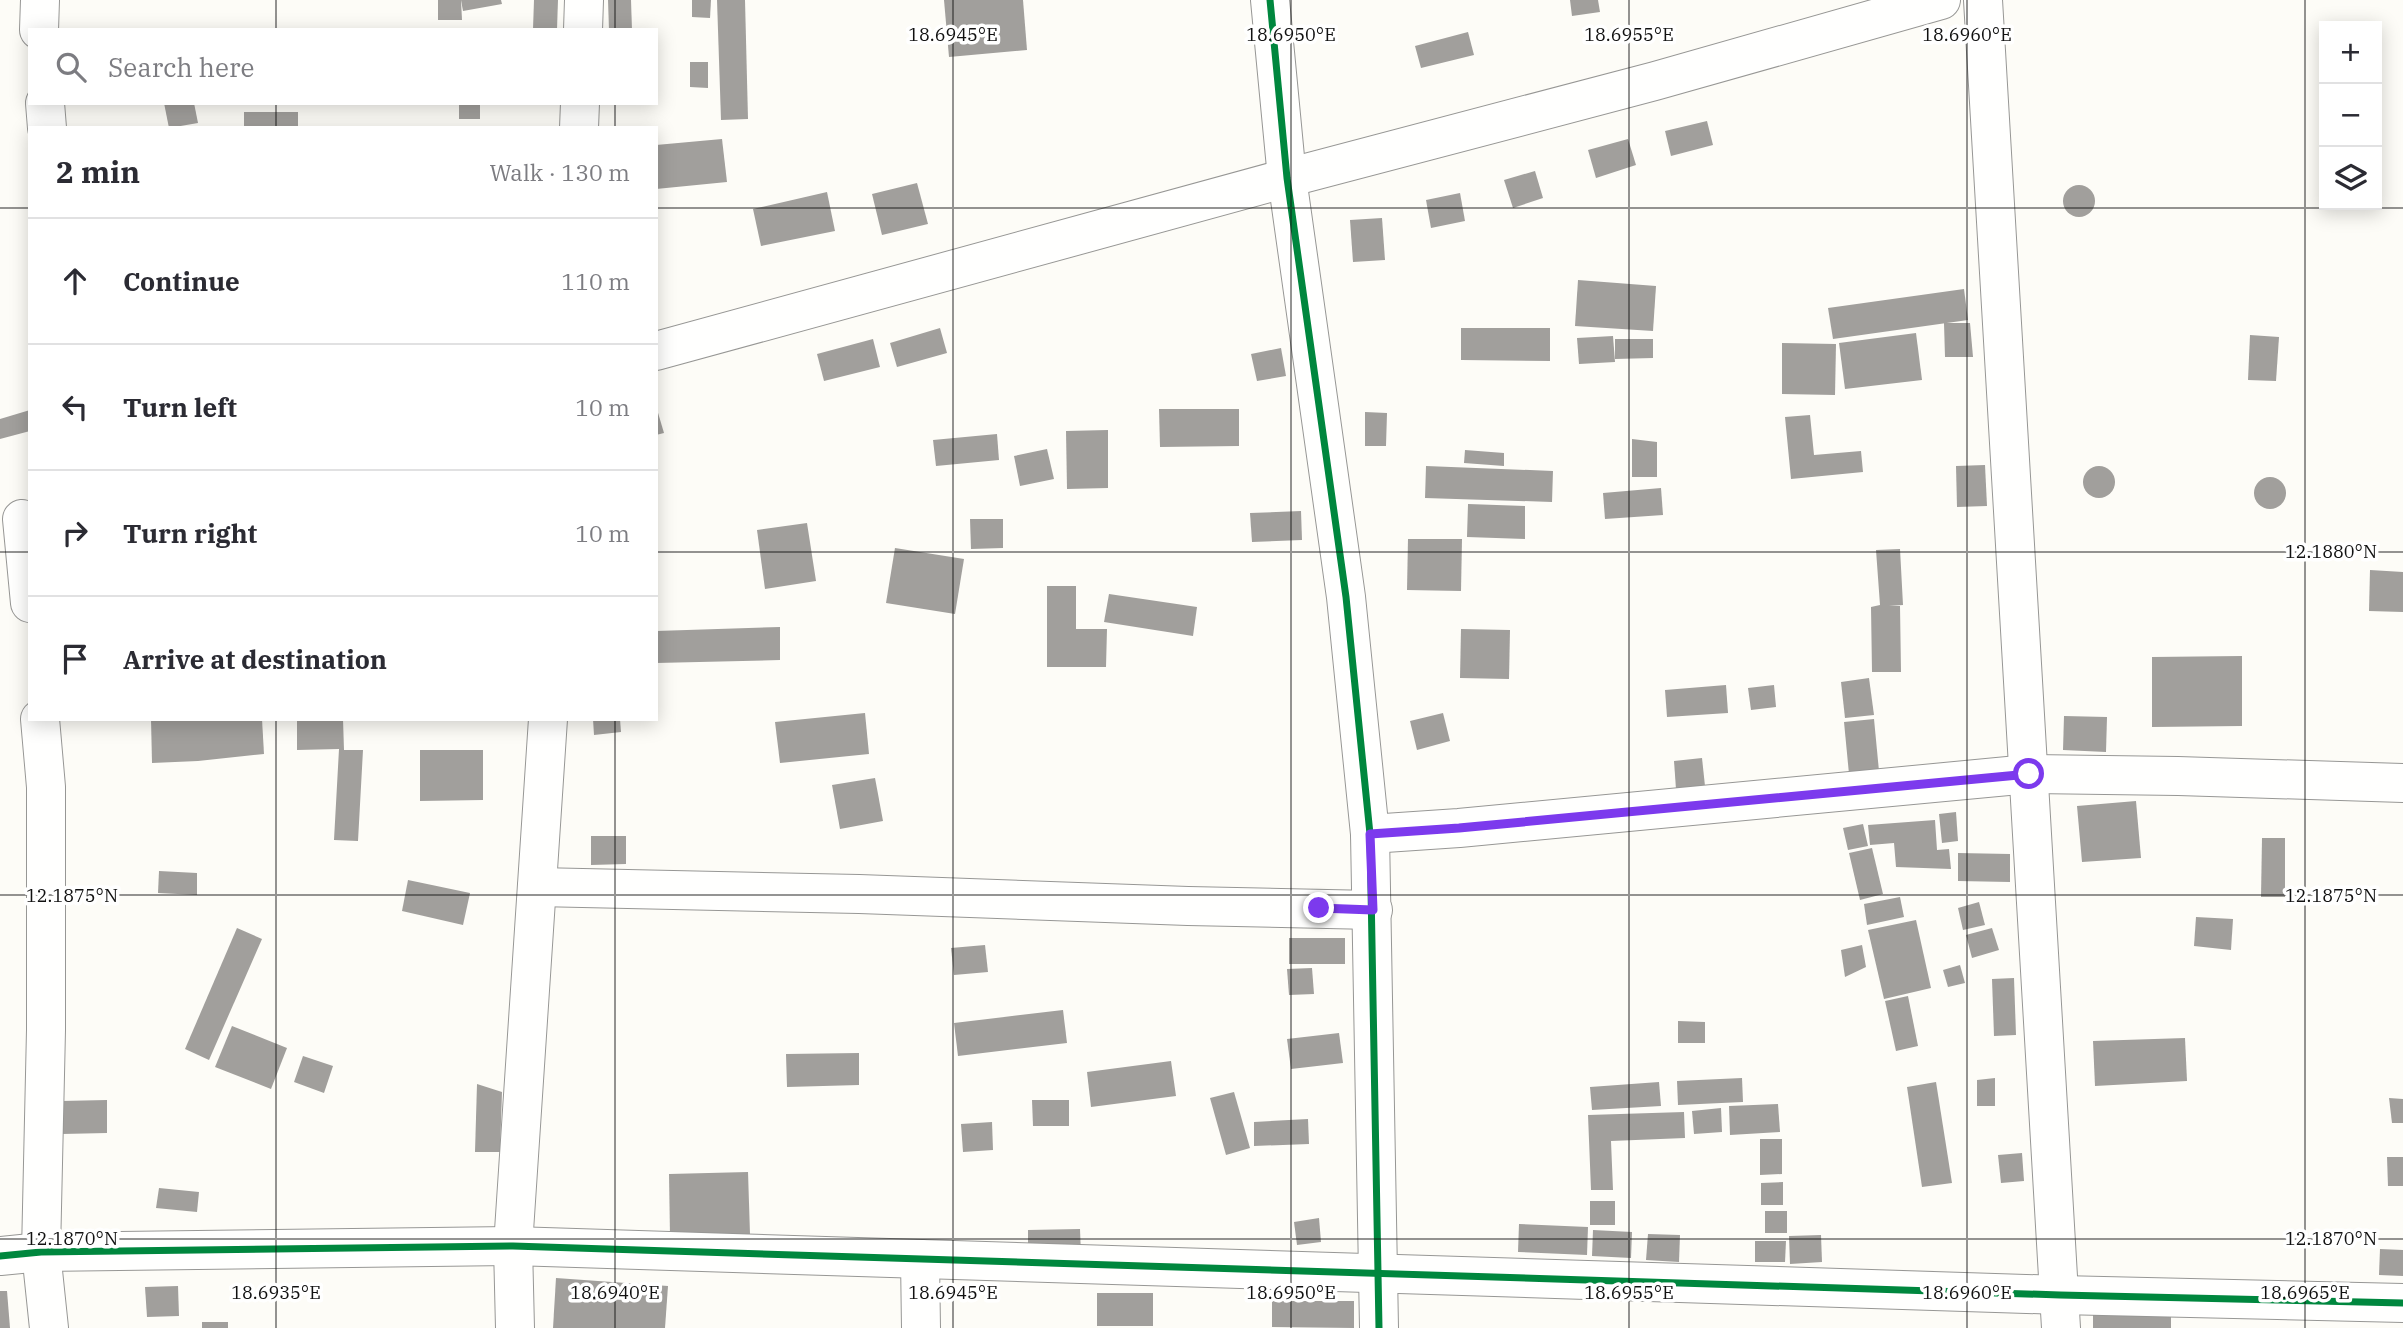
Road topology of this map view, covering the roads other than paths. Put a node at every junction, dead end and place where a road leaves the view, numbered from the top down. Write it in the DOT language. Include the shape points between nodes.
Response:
graph roads {
  1 [pos="40,0"];
  2 [pos="583,0"];
  3 [pos="1270,0"];
  4 [pos="1941,0"];
  5 [pos="1983,0"];
  6 [pos="39,28"];
  7 [pos="583,28"];
  8 [pos="45,105"];
  9 [pos="580,105"];
  10 [pos="47,126"];
  11 [pos="579,126"];
  12 [pos="1287,178"];
  13 [pos="658,350"];
  14 [pos="17,520"];
  15 [pos="28,590"];
  16 [pos="40,721"];
  17 [pos="548,721"];
  18 [pos="2029,774"];
  19 [pos="2403,783"];
  20 [pos="1370,834"];
  21 [pos="537,887"];
  22 [pos="1373,910"];
  23 [pos="513,1246"];
  24 [pos="41,1252"];
  25 [pos="0,1256"];
  26 [pos="920,1259"];
  27 [pos="1379,1273"];
  28 [pos="2403,1303"];
  29 [pos="2060,1312"];
  30 [pos="49,1328"];
  31 [pos="515,1328"];
  32 [pos="921,1328"];
  33 [pos="1380,1328"];
  1 -- 6 [label="street"];
  2 -- 7 [label="street"];
  3 -- 12 [label="street"];
  4 -- 12 [label="street" via="1655,82"];
  5 -- 18 [label="street"];
  8 -- 10 [label="street"];
  9 -- 11 [label="street"];
  12 -- 13 [label="street"];
  12 -- 20 [label="street" via="1346,597"];
  14 -- 15 [label="street"];
  16 -- 24 [label="street" via="47,787"];
  17 -- 21 [label="street"];
  18 -- 19 [label="street"];
  18 -- 20 [label="street"];
  18 -- 29 [label="street"];
  20 -- 22 [label="street"];
  21 -- 22 [label="street"];
  21 -- 23 [label="street"];
  22 -- 27 [label="street"];
  23 -- 24 [label="street"];
  23 -- 26 [label="street"];
  23 -- 31 [label="street"];
  24 -- 25 [label="street"];
  24 -- 30 [label="street"];
  26 -- 27 [label="street"];
  26 -- 32 [label="street"];
  27 -- 29 [label="street"];
  27 -- 33 [label="street"];
  28 -- 29 [label="street"];
}
